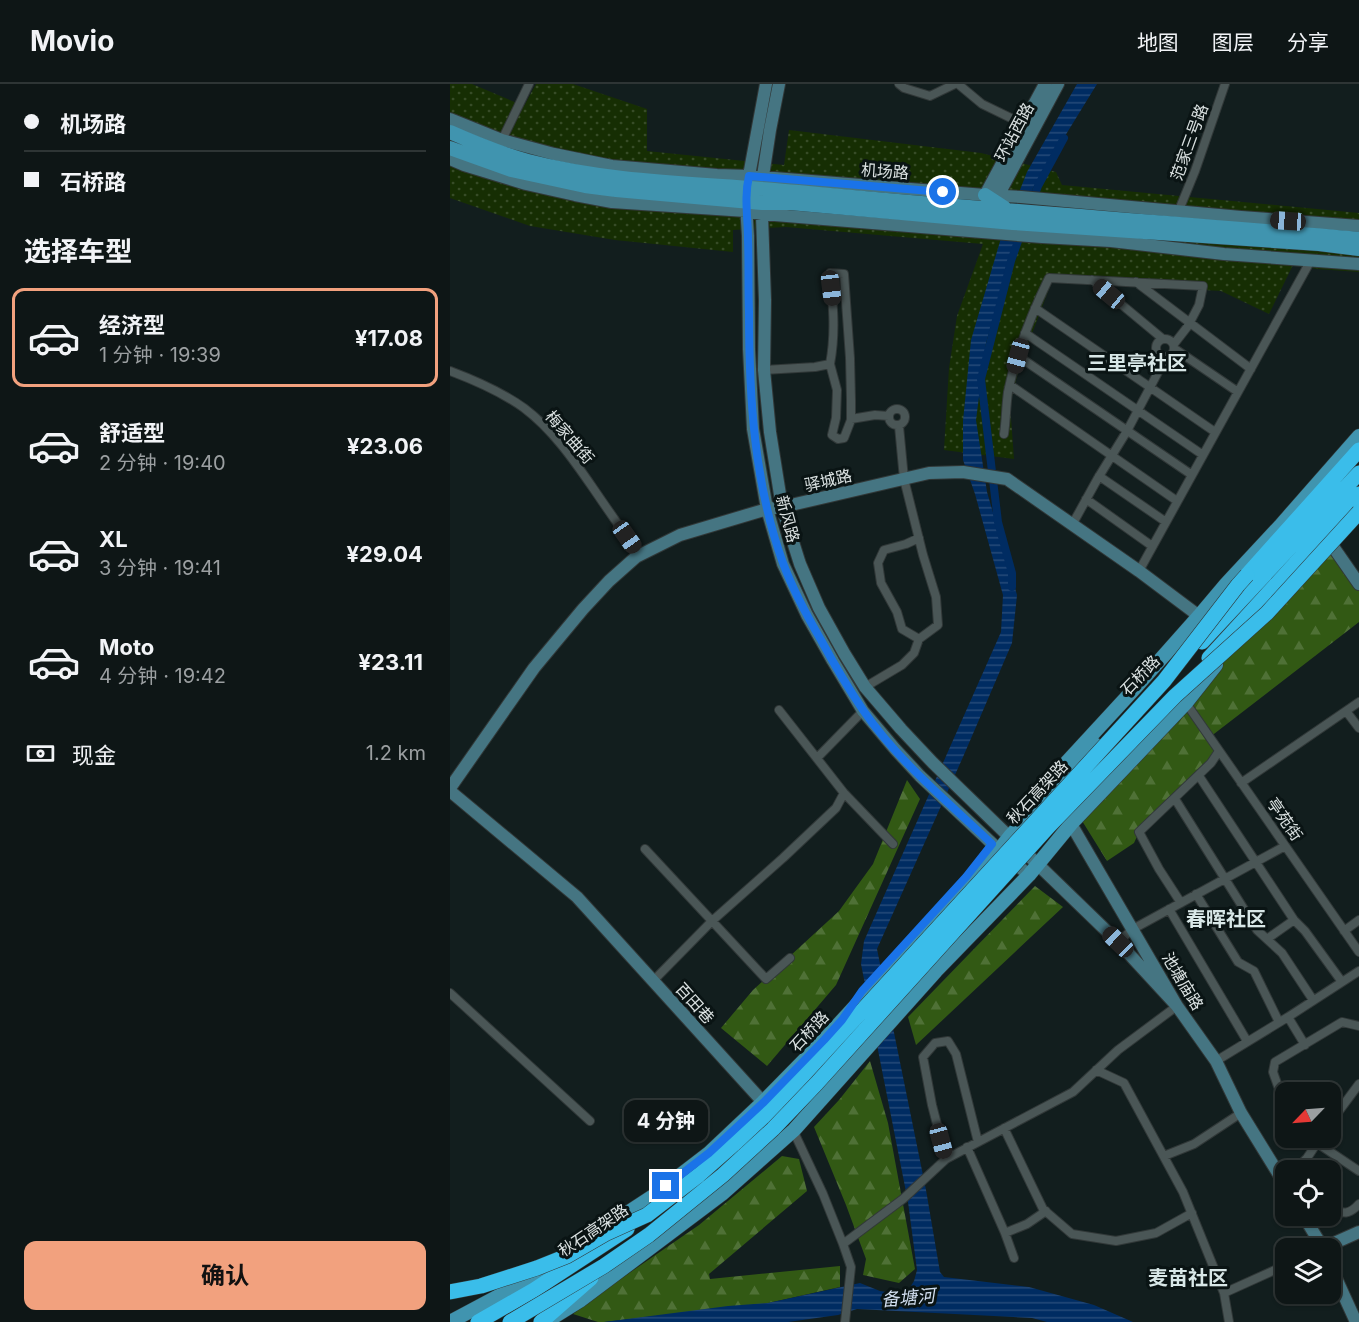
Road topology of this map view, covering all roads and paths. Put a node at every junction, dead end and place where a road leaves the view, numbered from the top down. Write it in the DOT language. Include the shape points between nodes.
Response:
graph roads {
  1 [pos="529,84"];
  2 [pos="766,84"];
  3 [pos="779,84"];
  4 [pos="899,84"];
  5 [pos="957,84"];
  6 [pos="1045,84"];
  7 [pos="1058,84"];
  8 [pos="1225,84"];
  9 [pos="450,119"];
  10 [pos="1023,124"];
  11 [pos="450,132"];
  12 [pos="501,140"];
  13 [pos="450,148"];
  14 [pos="450,159"];
  15 [pos="747,194"];
  16 [pos="762,196"];
  17 [pos="992,196"];
  18 [pos="1179,210"];
  19 [pos="1013,214"];
  20 [pos="1044,219"];
  21 [pos="1359,226"];
  22 [pos="1359,239"];
  23 [pos="1359,249"];
  24 [pos="1311,260"];
  25 [pos="1359,264"];
  26 [pos="1092,279"];
  27 [pos="1135,282"];
  28 [pos="1035,308"];
  29 [pos="1190,323"];
  30 [pos="1025,333"];
  31 [pos="1163,339"];
  32 [pos="1174,347"];
  33 [pos="1018,356"];
  34 [pos="1164,357"];
  35 [pos="831,364"];
  36 [pos="1251,369"];
  37 [pos="764,370"];
  38 [pos="450,371"];
  39 [pos="1010,385"];
  40 [pos="1150,387"];
  41 [pos="1238,392"];
  42 [pos="1138,410"];
  43 [pos="889,416"];
  44 [pos="851,419"];
  45 [pos="899,426"];
  46 [pos="1127,430"];
  47 [pos="1215,432"];
  48 [pos="1004,434"];
  49 [pos="1359,436"];
  50 [pos="1359,450"];
  51 [pos="1112,455"];
  52 [pos="1203,455"];
  53 [pos="1359,463"];
  54 [pos="1359,472"];
  55 [pos="1099,476"];
  56 [pos="1192,476"];
  57 [pos="904,479"];
  58 [pos="1359,494"];
  59 [pos="1086,499"];
  60 [pos="1177,501"];
  61 [pos="1359,504"];
  62 [pos="782,507"];
  63 [pos="767,509"];
  64 [pos="1359,512"];
  65 [pos="1166,522"];
  66 [pos="1072,525"];
  67 [pos="919,538"];
  68 [pos="1327,538"];
  69 [pos="1152,546"];
  70 [pos="640,555"];
  71 [pos="1138,571"];
  72 [pos="1359,584"];
  73 [pos="1199,616"];
  74 [pos="1215,622"];
  75 [pos="919,639"];
  76 [pos="1164,681"];
  77 [pos="865,687"];
  78 [pos="1180,700"];
  79 [pos="1359,702"];
  80 [pos="779,710"];
  81 [pos="863,711"];
  82 [pos="1346,711"];
  83 [pos="1359,729"];
  84 [pos="1219,751"];
  85 [pos="817,758"];
  86 [pos="1199,776"];
  87 [pos="1241,783"];
  88 [pos="450,789"];
  89 [pos="844,793"];
  90 [pos="1045,798"];
  91 [pos="1175,799"];
  92 [pos="1071,824"];
  93 [pos="1007,833"];
  94 [pos="893,844"];
  95 [pos="1285,846"];
  96 [pos="996,847"];
  97 [pos="645,849"];
  98 [pos="1257,861"];
  99 [pos="1033,870"];
  100 [pos="1225,879"];
  101 [pos="1196,894"];
  102 [pos="1181,903"];
  103 [pos="1169,909"];
  104 [pos="1294,920"];
  105 [pos="1359,920"];
  106 [pos="711,921"];
  107 [pos="1133,929"];
  108 [pos="1344,931"];
  109 [pos="1267,939"];
  110 [pos="1118,942"];
  111 [pos="1359,952"];
  112 [pos="790,958"];
  113 [pos="1359,971"];
  114 [pos="653,981"];
  115 [pos="1342,982"];
  116 [pos="450,993"];
  117 [pos="1313,1000"];
  118 [pos="1178,1006"];
  119 [pos="1288,1017"];
  120 [pos="1279,1022"];
  121 [pos="1359,1026"];
  122 [pos="1247,1041"];
  123 [pos="1305,1045"];
  124 [pos="1216,1061"];
  125 [pos="1096,1070"];
  126 [pos="1277,1082"];
  127 [pos="1359,1084"];
  128 [pos="764,1102"];
  129 [pos="1341,1108"];
  130 [pos="1241,1113"];
  131 [pos="590,1121"];
  132 [pos="1004,1128"];
  133 [pos="794,1130"];
  134 [pos="978,1142"];
  135 [pos="967,1148"];
  136 [pos="1328,1148"];
  137 [pos="1164,1156"];
  138 [pos="946,1159"];
  139 [pos="1275,1166"];
  140 [pos="1359,1171"];
  141 [pos="1359,1204"];
  142 [pos="1046,1211"];
  143 [pos="1192,1213"];
  144 [pos="1341,1214"];
  145 [pos="647,1215"];
  146 [pos="1359,1232"];
  147 [pos="1005,1233"];
  148 [pos="1341,1240"];
  149 [pos="843,1244"];
  150 [pos="1014,1258"];
  151 [pos="604,1266"];
  152 [pos="1275,1270"];
  153 [pos="1341,1289"];
  154 [pos="450,1292"];
  155 [pos="1224,1293"];
  156 [pos="845,1318"];
  157 [pos="450,1322"];
  158 [pos="478,1322"];
  159 [pos="510,1322"];
  160 [pos="543,1322"];
  161 [pos="1229,1322"];
  162 [pos="1356,1322"];
  1 -- 12 [label="street"];
  2 -- 15 [label="main road, 新风路"];
  3 -- 16 [label="main road, 新风路"];
  4 -- 5 [label="street" via="930,96"];
  5 -- 10 [label="street" via="982,104"];
  6 -- 10 [label="main road, 环站西路"];
  7 -- 17 [label="main road, 环站西路"];
  8 -- 18 [label="street, 范家三号路"];
  9 -- 12 [label="main road, 机场路"];
  10 -- 17 [label="main road, 环站西路"];
  11 -- 15 [label="main road, 机场路" via="498,152 566,170 710,186"];
  12 -- 15 [label="main road, 机场路" via="612,166 717,175"];
  13 -- 15 [label="main road, 机场路" via="511,170 585,186"];
  14 -- 15 [label="main road, 机场路" via="526,184 612,202"];
  15 -- 16 [label="main road, 机场路"];
  15 -- 16 [label="main road, 机场路"];
  15 -- 63 [label="main road, 新风路" via="753,429"];
  16 -- 17 [label="main road, 机场路"];
  16 -- 19 [label="main road, 机场路"];
  16 -- 19 [label="main road, 机场路"];
  16 -- 37 [label="main road, 新风路"];
  17 -- 19 [label="main road"];
  18 -- 20 [label="main road, 机场路"];
  18 -- 21 [label="main road, 机场路"];
  19 -- 20 [label="main road, 机场路"];
  19 -- 20 [label="main road, 机场路"];
  20 -- 22 [label="main road, 机场路"];
  20 -- 23 [label="main road, 机场路"];
  20 -- 24 [label="main road, 机场路" via="1111,241"];
  24 -- 25 [label="main road, 机场路"];
  24 -- 36 [label="street"];
  26 -- 27 [label="street"];
  26 -- 28 [label="street" via="1049,278"];
  26 -- 31 [label="street"];
  27 -- 29 [label="street"];
  27 -- 29 [label="street" via="1203,286"];
  28 -- 30 [label="street"];
  28 -- 40 [label="street"];
  29 -- 32 [label="street"];
  29 -- 36 [label="street"];
  30 -- 33 [label="street"];
  30 -- 42 [label="street"];
  31 -- 32 [label="street" via="1169,339"];
  31 -- 34 [label="street" via="1156,349"];
  32 -- 34 [label="street" via="1172,354"];
  32 -- 41 [label="street"];
  33 -- 39 [label="street"];
  33 -- 46 [label="street"];
  34 -- 40 [label="street"];
  35 -- 37 [label="street"];
  35 -- 44 [label="street" via="837,390 832,435 844,438"];
  35 -- 44 [label="street" via="834,342 830,273 844,274"];
  36 -- 41 [label="street"];
  37 -- 62 [label="main road, 新风路"];
  38 -- 70 [label="street, 梅家曲街" via="524,408 542,425 574,461"];
  39 -- 48 [label="street"];
  39 -- 51 [label="street"];
  40 -- 42 [label="street"];
  40 -- 47 [label="street"];
  41 -- 47 [label="street"];
  42 -- 46 [label="street"];
  42 -- 52 [label="street"];
  43 -- 44 [label="street"];
  43 -- 45 [label="street" via="892,424"];
  43 -- 45 [label="street" via="893,410 901,410 906,417"];
  45 -- 57 [label="street"];
  46 -- 51 [label="street"];
  46 -- 56 [label="street"];
  47 -- 52 [label="street"];
  49 -- 73 [label="main road"];
  50 -- 76 [label="highway, bridge" via="1238,585"];
  51 -- 55 [label="street"];
  51 -- 60 [label="street"];
  52 -- 56 [label="street"];
  53 -- 74 [label="main road, 石桥路"];
  54 -- 76 [label="highway, 秋石高架路, bridge"];
  55 -- 59 [label="street"];
  55 -- 65 [label="street"];
  56 -- 60 [label="street"];
  57 -- 62 [label="main road, 驿城路"];
  57 -- 66 [label="main road, 驿城路" via="929,473 963,472 1007,479"];
  57 -- 67 [label="street"];
  58 -- 78 [label="highway, 秋石高架路, bridge" via="1258,603"];
  59 -- 66 [label="street"];
  59 -- 69 [label="street"];
  60 -- 65 [label="street"];
  61 -- 68 [label="main road"];
  62 -- 63 [label="main road, 驿城路"];
  62 -- 77 [label="main road, 新风路" via="819,608"];
  63 -- 70 [label="main road, 驿城路" via="680,535"];
  63 -- 81 [label="main road, 新风路" via="783,564 807,615"];
  64 -- 78 [label="highway, bridge"];
  65 -- 69 [label="street"];
  66 -- 71 [label="main road, 驿城路"];
  67 -- 75 [label="street" via="936,597 938,625"];
  67 -- 75 [label="street" via="884,550 878,563 881,583 902,629"];
  68 -- 72 [label="main road"];
  68 -- 78 [label="main road"];
  69 -- 71 [label="street"];
  70 -- 88 [label="main road, 驿城路" via="609,581 534,668"];
  71 -- 73 [label="main road, 驿城路"];
  73 -- 74 [label="main road, 驿城路"];
  73 -- 93 [label="main road"];
  74 -- 90 [label="main road, 石桥路"];
  75 -- 77 [label="street" via="914,653 902,665"];
  76 -- 145 [label="highway, 秋石高架路, bridge" via="763,1118"];
  77 -- 93 [label="main road, 新风路" via="901,729"];
  78 -- 84 [label="street, 亭苑街"];
  78 -- 92 [label="main road"];
  78 -- 151 [label="highway, 秋石高架路, bridge" via="1049,826 773,1129 723,1175"];
  79 -- 82 [label="street"];
  80 -- 85 [label="street"];
  81 -- 85 [label="street"];
  81 -- 96 [label="main road, 新风路" via="928,784"];
  82 -- 83 [label="street"];
  82 -- 87 [label="street"];
  84 -- 86 [label="street"];
  84 -- 87 [label="street, 亭苑街"];
  85 -- 89 [label="street"];
  86 -- 91 [label="street"];
  86 -- 98 [label="street"];
  87 -- 95 [label="street, 亭苑街"];
  88 -- 114 [label="main road, 百田巷" via="577,897"];
  89 -- 94 [label="street"];
  89 -- 106 [label="street" via="836,807"];
  90 -- 92 [label="main road, 池塘庙路"];
  90 -- 93 [label="main road, 石桥路"];
  91 -- 100 [label="street"];
  91 -- 102 [label="street" via="1139,832"];
  92 -- 99 [label="main road"];
  92 -- 107 [label="main road, 池塘庙路"];
  93 -- 96 [label="main road, 石桥路"];
  93 -- 99 [label="main road, 新风路"];
  95 -- 98 [label="street"];
  95 -- 108 [label="street, 亭苑街"];
  96 -- 99 [label="main road, 新风路"];
  96 -- 128 [label="main road, 石桥路"];
  97 -- 106 [label="street"];
  98 -- 100 [label="street"];
  98 -- 104 [label="street"];
  99 -- 110 [label="main road"];
  99 -- 133 [label="main road"];
  100 -- 101 [label="street"];
  100 -- 109 [label="street" via="1257,930"];
  101 -- 102 [label="street"];
  101 -- 120 [label="street" via="1238,962 1254,971"];
  102 -- 103 [label="street"];
  103 -- 107 [label="street"];
  103 -- 122 [label="street"];
  104 -- 109 [label="street"];
  104 -- 115 [label="street"];
  105 -- 108 [label="street"];
  106 -- 112 [label="street" via="766,979"];
  106 -- 114 [label="street"];
  107 -- 110 [label="street"];
  107 -- 118 [label="main road, 池塘庙路"];
  108 -- 111 [label="street, 亭苑街"];
  109 -- 117 [label="street" via="1282,953"];
  110 -- 118 [label="main road"];
  113 -- 115 [label="street"];
  114 -- 128 [label="main road, 百田巷"];
  115 -- 117 [label="street"];
  116 -- 131 [label="street"];
  117 -- 119 [label="street"];
  118 -- 124 [label="main road, 池塘庙路"];
  118 -- 125 [label="street"];
  119 -- 120 [label="street"];
  119 -- 123 [label="street"];
  120 -- 122 [label="street"];
  121 -- 123 [label="street" via="1342,1022"];
  122 -- 124 [label="street"];
  123 -- 126 [label="street" via="1275,1062"];
  124 -- 130 [label="main road, 池塘庙路"];
  125 -- 132 [label="street" via="1073,1092"];
  125 -- 137 [label="street" via="1124,1083"];
  127 -- 129 [label="street"];
  128 -- 133 [label="street, 百田巷"];
  128 -- 157 [label="main road, 石桥路" via="709,1153 653,1196 521,1284"];
  130 -- 137 [label="street" via="1194,1144"];
  130 -- 139 [label="main road, 池塘庙路"];
  132 -- 134 [label="street"];
  132 -- 142 [label="street"];
  133 -- 149 [label="street, 百田巷"];
  133 -- 160 [label="main road" via="722,1194 581,1300"];
  134 -- 135 [label="street"];
  134 -- 138 [label="street" via="956,1054 948,1041 934,1043 924,1057"];
  135 -- 138 [label="street"];
  135 -- 147 [label="street"];
  136 -- 140 [label="street"];
  137 -- 143 [label="street"];
  138 -- 149 [label="street" via="903,1199"];
  141 -- 144 [label="street" via="1353,1211"];
  142 -- 143 [label="street" via="1072,1234 1116,1241 1156,1233"];
  142 -- 147 [label="street"];
  143 -- 155 [label="street"];
  145 -- 154 [label="highway, bridge" via="537,1268"];
  145 -- 158 [label="highway, 秋石高架路, bridge"];
  146 -- 148 [label="main road"];
  147 -- 150 [label="street"];
  149 -- 156 [label="street, 百田巷" via="851,1267"];
  151 -- 159 [label="highway, 秋石高架路, bridge"];
  151 -- 160 [label="highway, bridge"];
  152 -- 155 [label="street"];
  153 -- 162 [label="main road"];
  155 -- 161 [label="street"];
}
